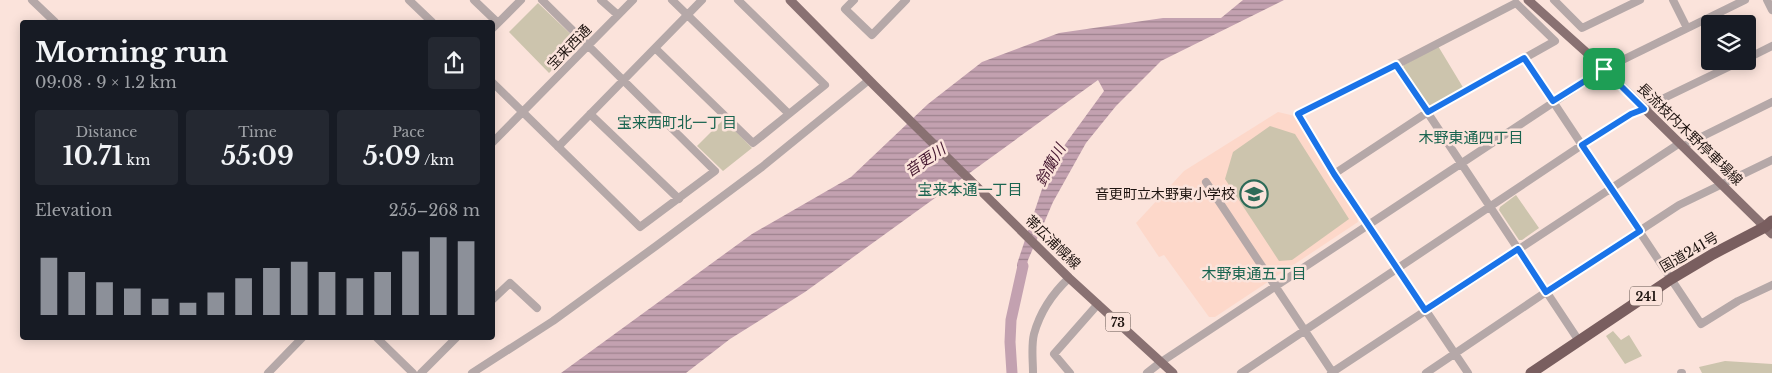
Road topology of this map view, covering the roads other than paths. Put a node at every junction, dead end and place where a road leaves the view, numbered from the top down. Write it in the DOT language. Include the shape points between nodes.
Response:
graph roads {
  1 [pos="32,0"];
  2 [pos="409,0"];
  3 [pos="474,0"];
  4 [pos="520,0"];
  5 [pos="542,0"];
  6 [pos="602,0"];
  7 [pos="633,0"];
  8 [pos="672,0"];
  9 [pos="702,0"];
  10 [pos="738,0"];
  11 [pos="790,0"];
  12 [pos="854,0"];
  13 [pos="906,0"];
  14 [pos="1528,0"];
  15 [pos="1554,0"];
  16 [pos="1640,0"];
  17 [pos="1673,0"];
  18 [pos="1745,0"];
  19 [pos="1767,0"];
  20 [pos="1772,10"];
  21 [pos="618,15"];
  22 [pos="687,15"];
  23 [pos="53,20"];
  24 [pos="430,20"];
  25 [pos="490,20"];
  26 [pos="495,26"];
  27 [pos="1687,28"];
  28 [pos="588,45"];
  29 [pos="1772,46"];
  30 [pos="655,48"];
  31 [pos="1756,54"];
  32 [pos="1524,58"];
  33 [pos="1396,65"];
  34 [pos="1604,69"];
  35 [pos="1723,70"];
  36 [pos="623,80"];
  37 [pos="872,83"];
  38 [pos="495,85"];
  39 [pos="1553,101"];
  40 [pos="1772,102"];
  41 [pos="1644,109"];
  42 [pos="523,112"];
  43 [pos="1428,112"];
  44 [pos="590,114"];
  45 [pos="789,114"];
  46 [pos="495,141"];
  47 [pos="1582,145"];
  48 [pos="1681,145"];
  49 [pos="558,147"];
  50 [pos="1772,160"];
  51 [pos="1460,163"];
  52 [pos="1334,174"];
  53 [pos="1206,182"];
  54 [pos="1720,184"];
  55 [pos="1612,188"];
  56 [pos="678,199"];
  57 [pos="1490,207"];
  58 [pos="1368,224"];
  59 [pos="1770,227"];
  60 [pos="1640,231"];
  61 [pos="1518,249"];
  62 [pos="1397,269"];
  63 [pos="1066,275"];
  64 [pos="1671,280"];
  65 [pos="1772,285"];
  66 [pos="1275,286"];
  67 [pos="1546,292"];
  68 [pos="495,297"];
  69 [pos="1098,304"];
  70 [pos="537,308"];
  71 [pos="1425,310"];
  72 [pos="1305,331"];
  73 [pos="300,340"];
  74 [pos="379,340"];
  75 [pos="454,340"];
  76 [pos="1579,342"];
  77 [pos="1455,354"];
  78 [pos="1161,362"];
  79 [pos="268,373"];
  80 [pos="413,373"];
  81 [pos="421,373"];
  82 [pos="472,373"];
  83 [pos="1033,373"];
  84 [pos="1070,373"];
  85 [pos="1147,373"];
  86 [pos="1173,373"];
  87 [pos="1241,373"];
  88 [pos="1332,373"];
  89 [pos="1426,373"];
  90 [pos="1468,373"];
  91 [pos="1531,373"];
  1 -- 23 [label="street"];
  2 -- 24 [label="street"];
  3 -- 25 [label="street"];
  4 -- 26 [label="street"];
  5 -- 28 [label="street"];
  6 -- 21 [label="street"];
  7 -- 21 [label="street, 宝来西通"];
  8 -- 22 [label="street"];
  9 -- 22 [label="street"];
  10 -- 45 [label="street" via="825,85"];
  11 -- 37 [label="main road, 帯広浦幌線 / 73"];
  12 -- 13 [label="street" via="846,9 872,35"];
  14 -- 34 [label="main road, 長流枝内木野停車場線"];
  15 -- 16 [label="street" via="1582,28"];
  17 -- 27 [label="street"];
  18 -- 27 [label="street"];
  19 -- 20 [label="street"];
  21 -- 28 [label="street, 宝来西通"];
  22 -- 30 [label="street"];
  22 -- 45 [label="street"];
  27 -- 34 [label="street"];
  28 -- 36 [label="street"];
  28 -- 42 [label="street, 宝来西通"];
  29 -- 31 [label="street"];
  30 -- 36 [label="street"];
  30 -- 45 [label="street" via="753,143"];
  32 -- 33 [label="street" via="1555,41 1516,3"];
  32 -- 39 [label="street"];
  32 -- 43 [label="street"];
  33 -- 43 [label="street"];
  33 -- 52 [label="street" via="1298,114"];
  34 -- 39 [label="street"];
  34 -- 41 [label="main road, 長流枝内木野停車場線"];
  35 -- 41 [label="street"];
  36 -- 44 [label="street"];
  36 -- 56 [label="street" via="715,170"];
  37 -- 63 [label="main road, 帯広浦幌線 / 73"];
  37 -- 82 [label="street" via="553,321"];
  38 -- 42 [label="street"];
  39 -- 47 [label="street"];
  39 -- 51 [label="street"];
  40 -- 48 [label="street"];
  41 -- 47 [label="street"];
  41 -- 48 [label="main road, 長流枝内木野停車場線"];
  42 -- 46 [label="street, 宝来西通"];
  42 -- 49 [label="street"];
  43 -- 51 [label="street"];
  43 -- 52 [label="street"];
  44 -- 49 [label="street"];
  44 -- 56 [label="street"];
  47 -- 55 [label="street"];
  47 -- 57 [label="street"];
  48 -- 54 [label="main road, 長流枝内木野停車場線"];
  48 -- 55 [label="street"];
  49 -- 56 [label="street" via="640,227"];
  50 -- 54 [label="street"];
  51 -- 57 [label="street"];
  51 -- 58 [label="street"];
  52 -- 58 [label="street"];
  53 -- 66 [label="street"];
  54 -- 59 [label="main road, 長流枝内木野停車場線"];
  54 -- 60 [label="street" via="1679,205"];
  55 -- 60 [label="street"];
  55 -- 61 [label="street"];
  57 -- 61 [label="street"];
  57 -- 62 [label="street"];
  58 -- 62 [label="street"];
  58 -- 66 [label="street"];
  59 -- 64 [label="highway, 国道241号 / 241" via="1713,254"];
  60 -- 64 [label="street"];
  60 -- 67 [label="street"];
  61 -- 67 [label="street"];
  61 -- 71 [label="street"];
  62 -- 71 [label="street"];
  62 -- 72 [label="street"];
  63 -- 69 [label="main road, 帯広浦幌線 / 73"];
  63 -- 83 [label="street" via="1048,303 1034,335"];
  64 -- 65 [label="street" via="1701,324"];
  64 -- 76 [label="highway, 国道241号 / 241"];
  66 -- 72 [label="street"];
  66 -- 78 [label="street"];
  67 -- 76 [label="street"];
  67 -- 77 [label="street"];
  68 -- 70 [label="street" via="510,283"];
  69 -- 78 [label="main road, 帯広浦幌線 / 73"];
  69 -- 84 [label="street" via="1054,354"];
  71 -- 77 [label="street"];
  71 -- 88 [label="street"];
  72 -- 87 [label="street"];
  72 -- 88 [label="street"];
  73 -- 79 [label="street"];
  74 -- 80 [label="street"];
  75 -- 81 [label="street"];
  76 -- 91 [label="highway, 国道241号 / 241"];
  77 -- 89 [label="street"];
  77 -- 90 [label="street"];
  78 -- 85 [label="street"];
  78 -- 86 [label="main road, 帯広浦幌線 / 73"];
}
